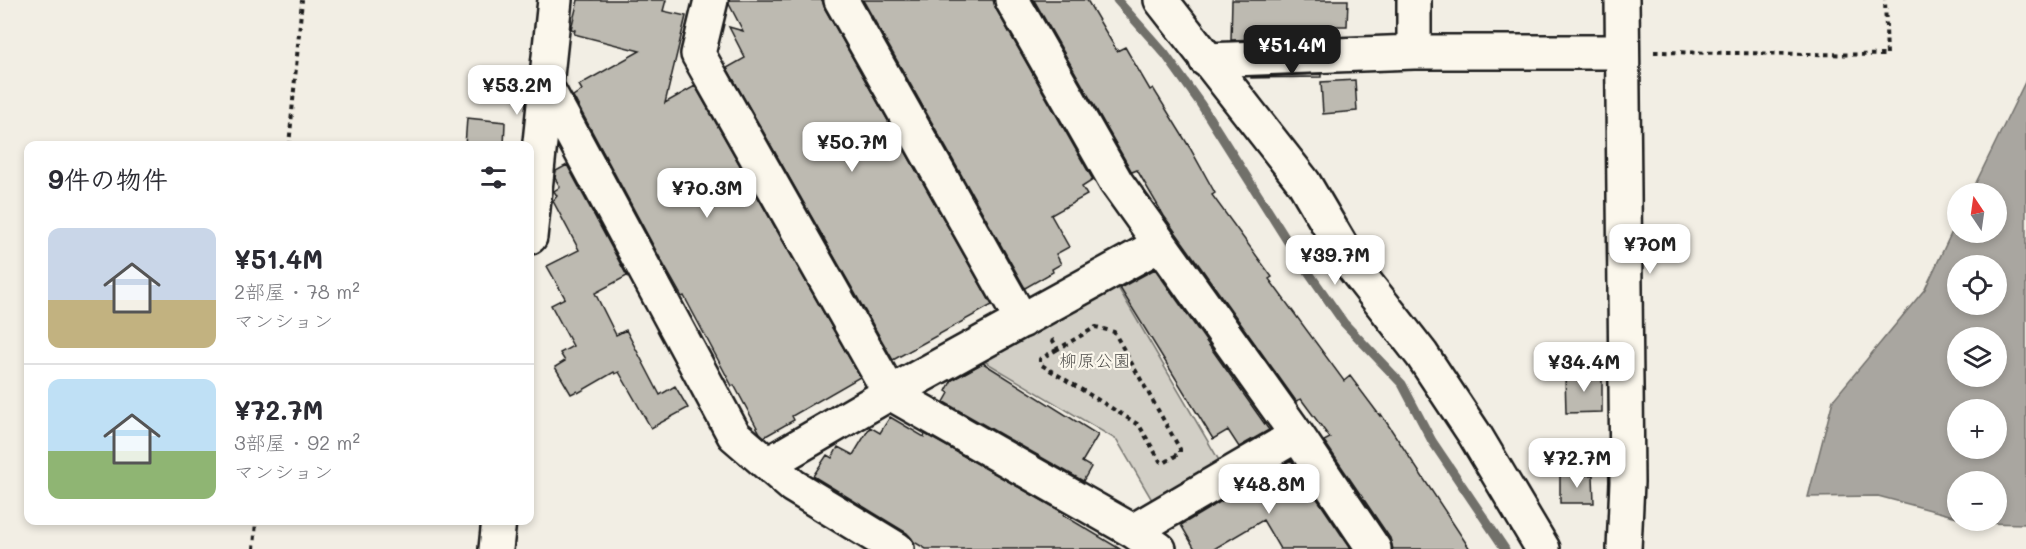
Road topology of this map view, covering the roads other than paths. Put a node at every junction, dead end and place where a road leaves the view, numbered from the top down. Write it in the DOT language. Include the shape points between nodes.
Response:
graph roads {
  1 [pos="555,0"];
  2 [pos="711,0"];
  3 [pos="841,0"];
  4 [pos="1012,0"];
  5 [pos="1161,0"];
  6 [pos="1414,0"];
  7 [pos="1622,0"];
  8 [pos="1414,52"];
  9 [pos="1623,52"];
  10 [pos="1206,60"];
  11 [pos="546,86"];
  12 [pos="534,199"];
  13 [pos="1159,245"];
  14 [pos="1029,317"];
  15 [pos="890,393"];
  16 [pos="1296,435"];
  17 [pos="768,464"];
  18 [pos="498,525"];
  19 [pos="1146,540"];
  20 [pos="496,549"];
  21 [pos="897,549"];
  22 [pos="1374,549"];
  23 [pos="1543,549"];
  24 [pos="1624,549"];
  1 -- 11 [label="street"];
  2 -- 15 [label="street" via="698,54"];
  3 -- 14 [label="street"];
  4 -- 13 [label="street" via="1116,182"];
  5 -- 10 [label="street"];
  6 -- 8 [label="street"];
  7 -- 9 [label="street"];
  8 -- 9 [label="street"];
  8 -- 10 [label="street"];
  9 -- 24 [label="street" via="1627,482"];
  10 -- 23 [label="street" via="1304,183 1354,268 1476,435"];
  11 -- 12 [label="street"];
  11 -- 17 [label="street" via="734,435"];
  13 -- 14 [label="street"];
  13 -- 16 [label="street"];
  14 -- 15 [label="street"];
  15 -- 17 [label="street"];
  15 -- 19 [label="street"];
  16 -- 19 [label="street"];
  16 -- 22 [label="street"];
  17 -- 21 [label="street" via="793,486"];
  18 -- 20 [label="street"];
}
